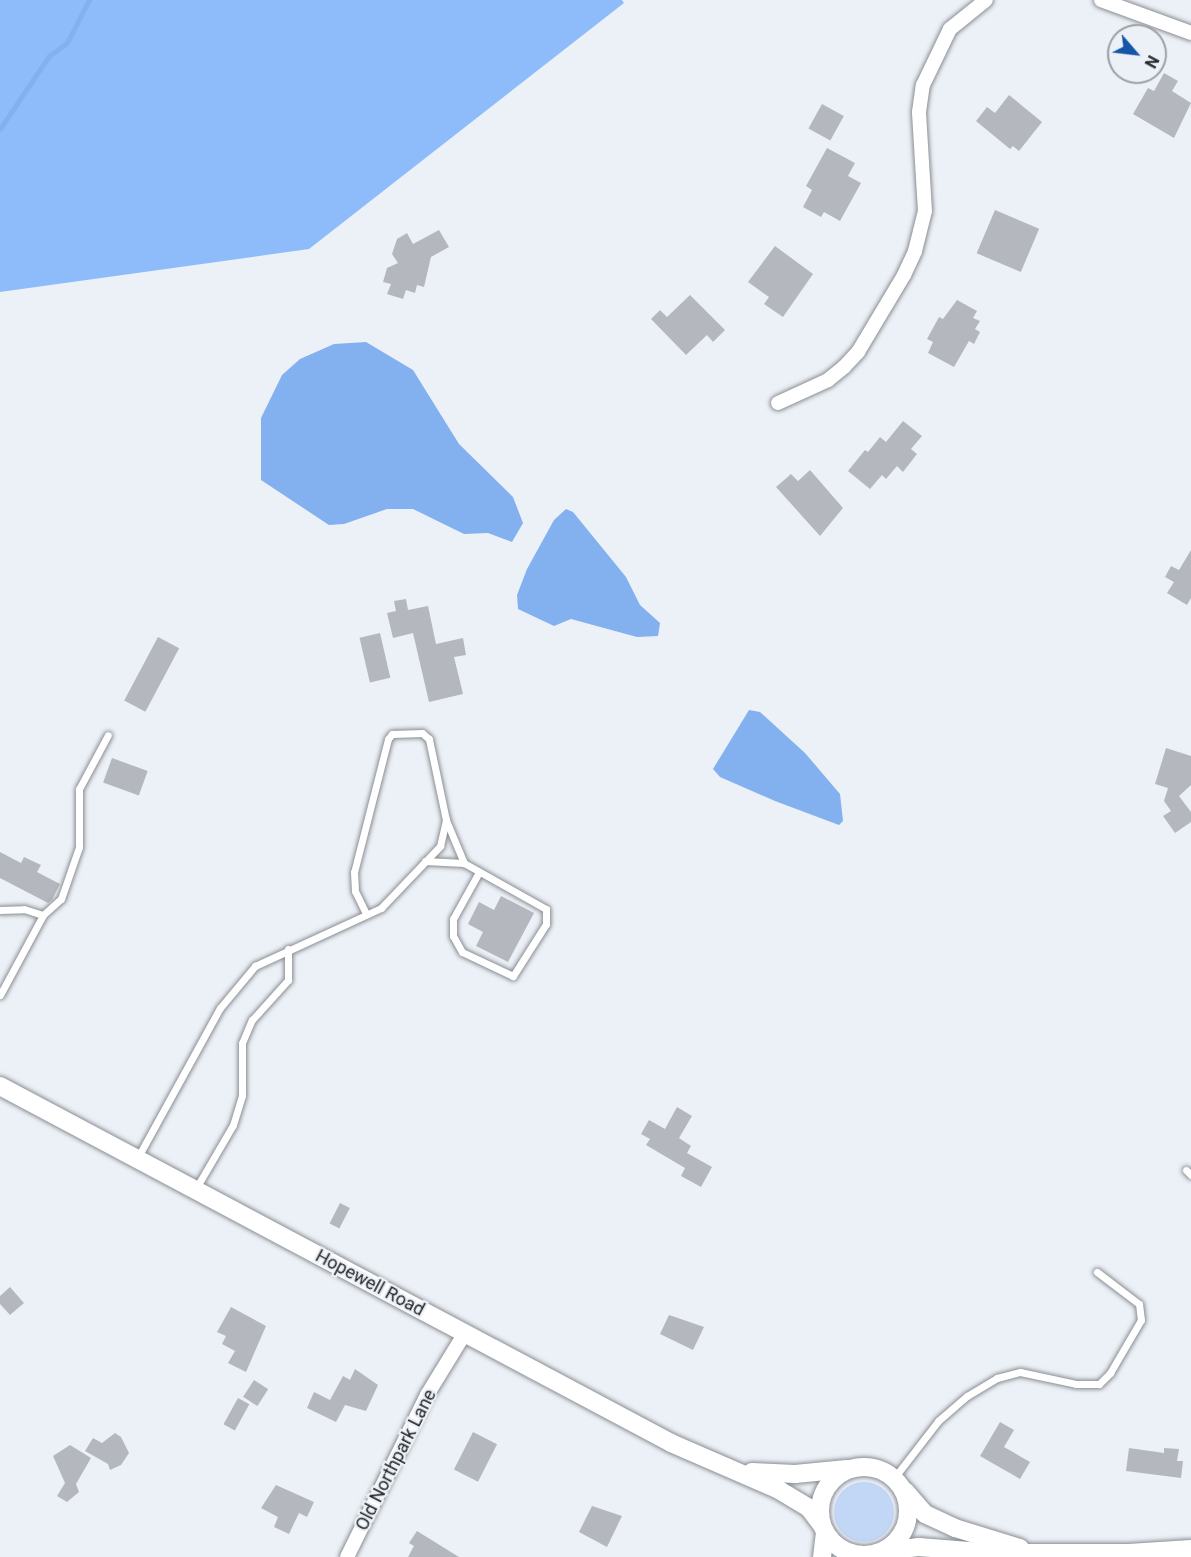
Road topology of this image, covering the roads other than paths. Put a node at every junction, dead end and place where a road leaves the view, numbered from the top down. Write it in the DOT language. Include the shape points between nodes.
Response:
graph roads {
  1 [pos="1101,0"];
  2 [pos="976,2"];
  3 [pos="1191,33"];
  4 [pos="778,403"];
  5 [pos="108,735"];
  6 [pos="446,820"];
  7 [pos="425,861"];
  8 [pos="464,863"];
  9 [pos="479,872"];
  10 [pos="0,910"];
  11 [pos="366,914"];
  12 [pos="43,915"];
  13 [pos="288,949"];
  14 [pos="0,994"];
  15 [pos="0,1086"];
  16 [pos="137,1159"];
  17 [pos="195,1190"];
  18 [pos="1098,1272"];
  19 [pos="465,1333"];
  20 [pos="853,1468"];
  21 [pos="744,1471"];
  22 [pos="899,1484"];
  23 [pos="823,1529"];
  24 [pos="1191,1549"];
  25 [pos="1030,1551"];
  26 [pos="872,1555"];
  27 [pos="1052,1555"];
  28 [pos="346,1557"];
  29 [pos="822,1557"];
  1 -- 3 [label="street"];
  2 -- 4 [label="street" via="939,46 923,85 919,112 925,211 904,275 858,352 844,367 828,380"];
  5 -- 12 [label="lane" via="79,789 79,847 61,899"];
  6 -- 7 [label="lane" via="440,846"];
  6 -- 8 [label="lane"];
  6 -- 11 [label="lane" via="428,735 392,734 354,873 355,891"];
  7 -- 8 [label="lane"];
  7 -- 11 [label="lane" via="381,908"];
  8 -- 9 [label="lane"];
  9 -- 9 [label="lane" via="546,909 546,924 513,976 462,952 453,936 453,919"];
  10 -- 12 [label="lane" via="24,909"];
  11 -- 13 [label="lane"];
  12 -- 14 [label="lane"];
  13 -- 16 [label="lane" via="255,966 220,1008"];
  13 -- 17 [label="lane" via="288,980 252,1020 242,1042 242,1095 233,1125"];
  15 -- 16 [label="street, Hopewell Road"];
  16 -- 17 [label="street, Hopewell Road"];
  17 -- 19 [label="street, Hopewell Road"];
  18 -- 22 [label="lane" via="1139,1304 1141,1320 1110,1373 1099,1384 1076,1384 1020,1372 997,1378 967,1396 938,1421"];
  19 -- 21 [label="street, Hopewell Road" via="671,1443"];
  19 -- 28 [label="street, Old Northpark Lane" via="427,1395"];
  20 -- 21 [label="street, Hopewell Road" via="795,1474"];
  20 -- 22 [label="street" via="868,1467"];
  20 -- 23 [label="street" via="840,1474 826,1490 820,1511"];
  21 -- 23 [label="street, Hopewell Road" via="809,1508"];
  22 -- 25 [label="street" via="925,1514 955,1528"];
  22 -- 26 [label="street" via="909,1511 904,1533"];
  23 -- 26 [label="street" via="842,1550"];
  23 -- 29 [label="street"];
  24 -- 27 [label="street"];
  25 -- 26 [label="street" via="919,1546"];
  25 -- 27 [label="street"];
}
